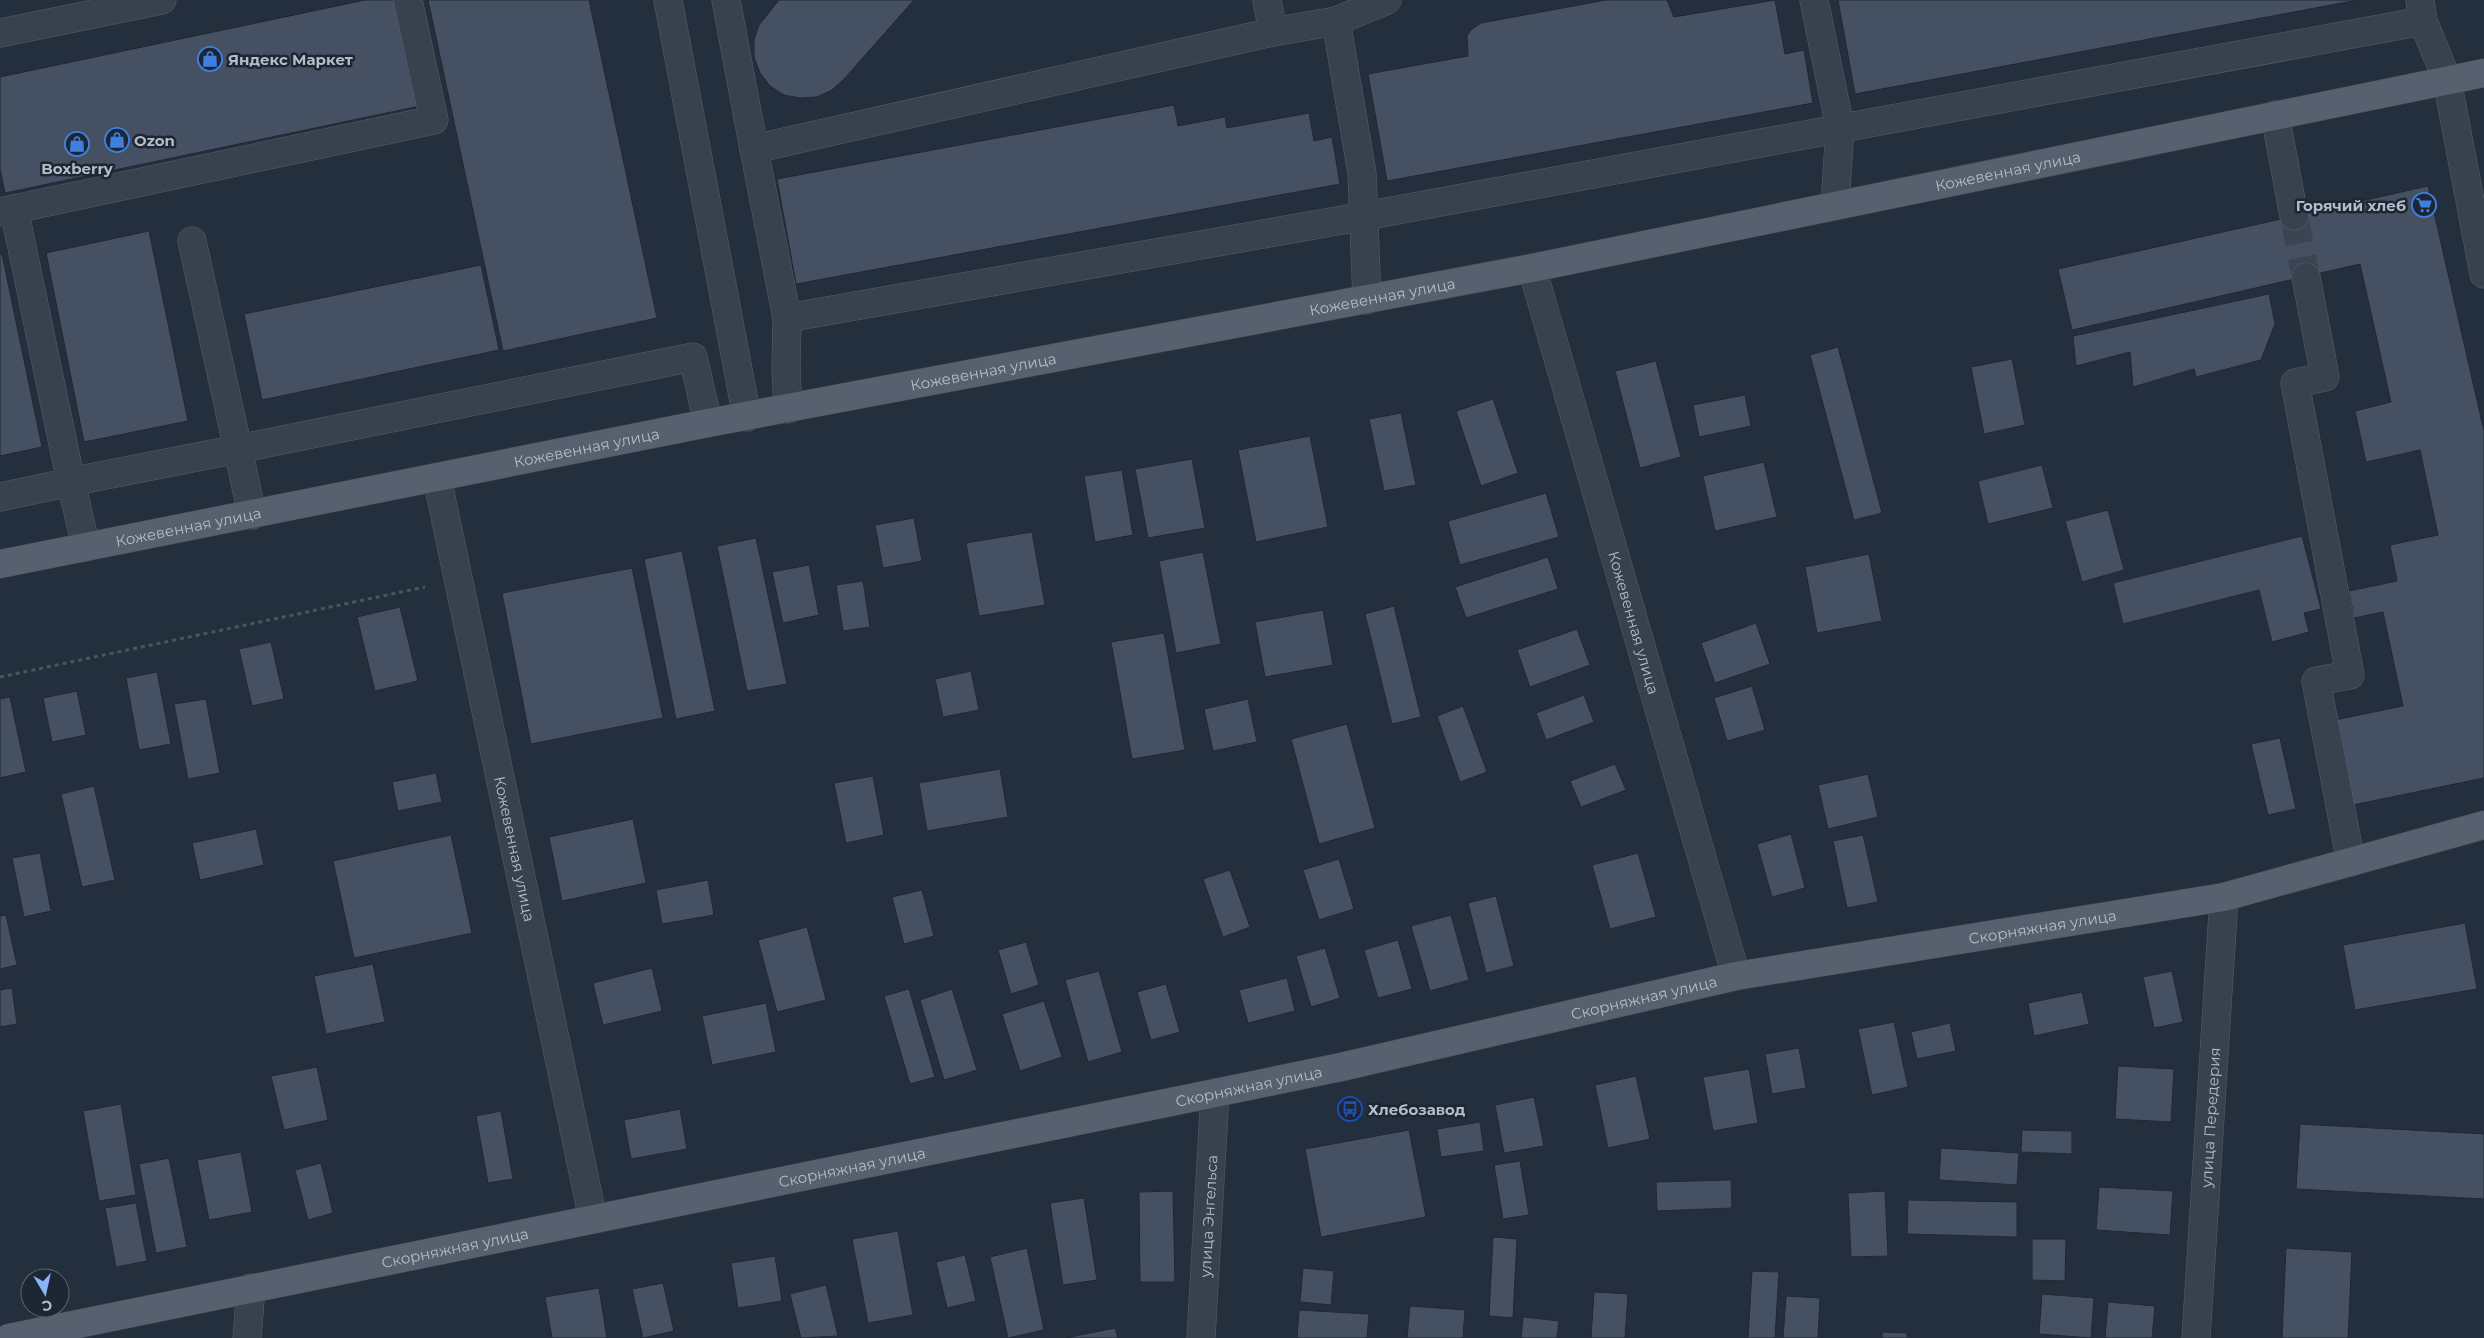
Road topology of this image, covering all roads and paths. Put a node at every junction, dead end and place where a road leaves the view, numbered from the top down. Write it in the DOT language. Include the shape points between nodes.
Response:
graph roads {
  1 [pos="162,0"];
  2 [pos="408,0"];
  3 [pos="668,0"];
  4 [pos="726,0"];
  5 [pos="1267,0"];
  6 [pos="1387,0"];
  7 [pos="1814,0"];
  8 [pos="2421,10"];
  9 [pos="1336,21"];
  10 [pos="1273,32"];
  11 [pos="0,33"];
  12 [pos="2484,73"];
  13 [pos="2447,80"];
  14 [pos="2275,115"];
  15 [pos="1840,127"];
  16 [pos="754,149"];
  17 [pos="1835,206"];
  18 [pos="7,211"];
  19 [pos="1365,216"];
  20 [pos="2294,216"];
  21 [pos="192,241"];
  22 [pos="1532,268"];
  23 [pos="2484,274"];
  24 [pos="2306,276"];
  25 [pos="1366,300"];
  26 [pos="787,318"];
  27 [pos="788,409"];
  28 [pos="747,417"];
  29 [pos="708,424"];
  30 [pos="238,449"];
  31 [pos="437,478"];
  32 [pos="70,482"];
  33 [pos="0,497"];
  34 [pos="252,514"];
  35 [pos="86,547"];
  36 [pos="0,564"];
  37 [pos="458,580"];
  38 [pos="0,677"];
  39 [pos="2484,825"];
  40 [pos="2351,862"];
  41 [pos="2224,897"];
  42 [pos="1736,976"];
  43 [pos="1215,1093"];
  44 [pos="593,1219"];
  45 [pos="251,1288"];
  46 [pos="9,1338"];
  47 [pos="247,1338"];
  48 [pos="1201,1338"];
  49 [pos="2196,1338"];
  1 -- 11 [label="street"];
  2 -- 18 [label="street" via="434,120"];
  3 -- 28 [label="street"];
  4 -- 16 [label="street"];
  5 -- 10 [label="street"];
  6 -- 9 [label="street"];
  7 -- 15 [label="street"];
  8 -- 13 [label="street"];
  8 -- 15 [label="street"];
  9 -- 10 [label="street"];
  9 -- 19 [label="street" via="1362,173"];
  10 -- 16 [label="street"];
  12 -- 13 [label="main road, Кожевенная улица"];
  13 -- 14 [label="main road, Кожевенная улица"];
  13 -- 23 [label="street"];
  14 -- 17 [label="main road, Кожевенная улица"];
  14 -- 20 [label="street"];
  15 -- 17 [label="street"];
  15 -- 19 [label="street"];
  16 -- 26 [label="street"];
  17 -- 22 [label="main road, Кожевенная улица"];
  18 -- 32 [label="street"];
  19 -- 25 [label="street"];
  19 -- 26 [label="street"];
  21 -- 30 [label="street"];
  22 -- 25 [label="main road, Кожевенная улица"];
  22 -- 42 [label="street, Кожевенная улица"];
  24 -- 40 [label="street" via="2325,376 2295,383 2350,675 2316,681"];
  25 -- 27 [label="main road, Кожевенная улица"];
  26 -- 27 [label="street"];
  27 -- 28 [label="main road, Кожевенная улица"];
  28 -- 29 [label="main road, Кожевенная улица"];
  29 -- 30 [label="street" via="693,357"];
  29 -- 31 [label="main road, Кожевенная улица"];
  30 -- 32 [label="street"];
  30 -- 34 [label="street"];
  31 -- 34 [label="main road, Кожевенная улица"];
  31 -- 37 [label="street, Кожевенная улица"];
  32 -- 33 [label="street"];
  32 -- 35 [label="street"];
  34 -- 35 [label="main road, Кожевенная улица"];
  35 -- 36 [label="main road, Кожевенная улица"];
  37 -- 38 [label="path"];
  37 -- 44 [label="street, Кожевенная улица"];
  39 -- 40 [label="main road, Скорняжная улица"];
  40 -- 41 [label="main road, Скорняжная улица"];
  41 -- 42 [label="main road, Скорняжная улица"];
  41 -- 49 [label="street, улица Передерия"];
  42 -- 43 [label="main road, Скорняжная улица"];
  43 -- 44 [label="main road, Скорняжная улица"];
  43 -- 48 [label="street, улица Энгельса"];
  44 -- 45 [label="main road, Скорняжная улица"];
  45 -- 46 [label="main road, Скорняжная улица"];
  45 -- 47 [label="street"];
}
